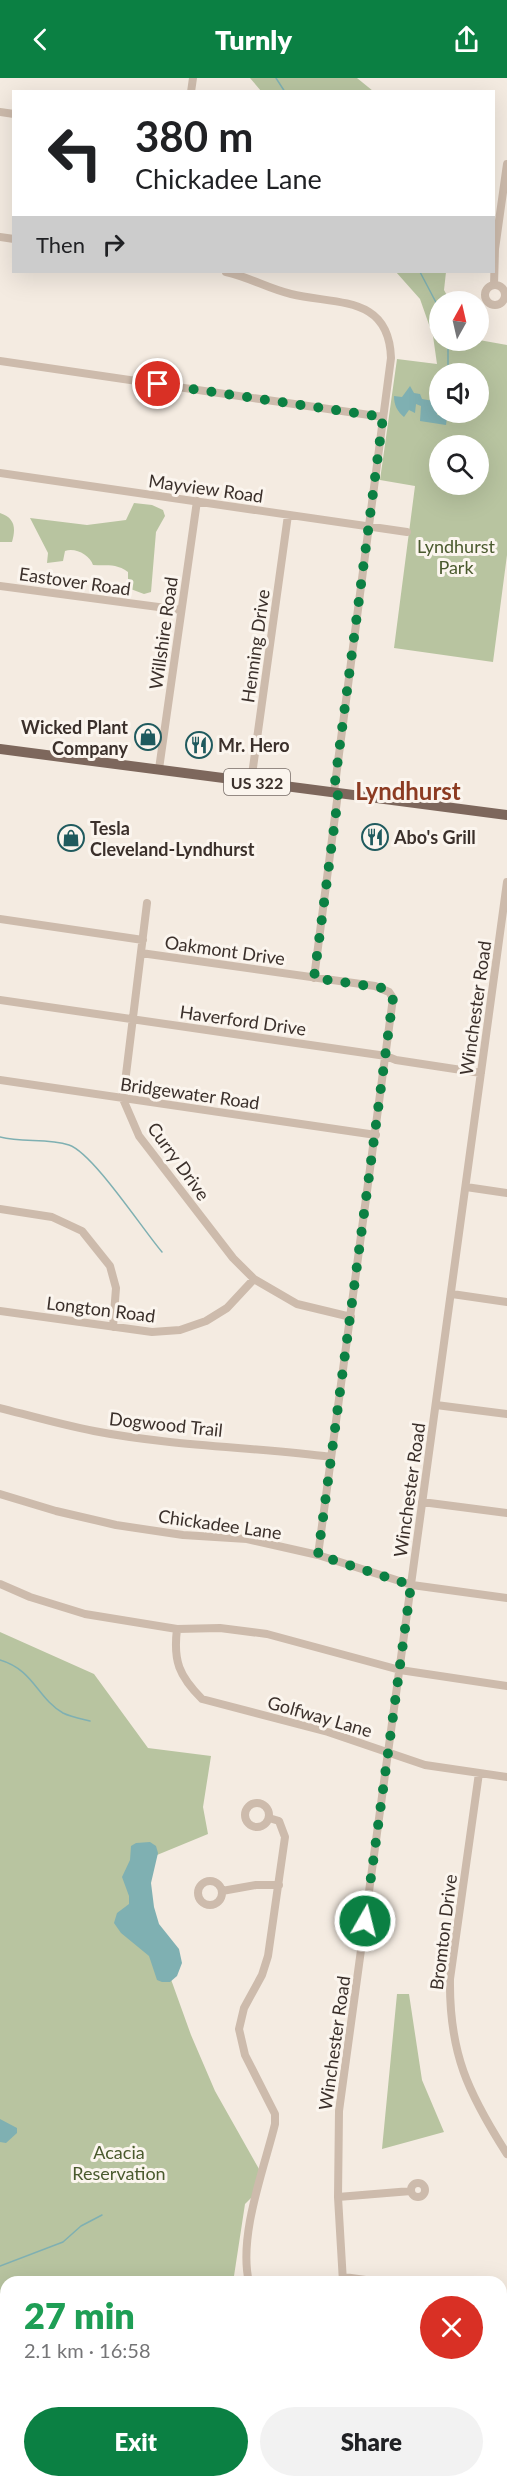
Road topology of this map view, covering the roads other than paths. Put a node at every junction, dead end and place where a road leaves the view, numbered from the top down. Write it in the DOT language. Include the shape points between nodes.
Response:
graph roads {
  1 [pos="507,164"];
  2 [pos="506,185"];
  3 [pos="495,249"];
  4 [pos="229,273"];
  5 [pos="494,273"];
  6 [pos="494,285"];
  7 [pos="0,361"];
  8 [pos="383,417"];
  9 [pos="0,473"];
  10 [pos="197,501"];
  11 [pos="288,515"];
  12 [pos="367,526"];
  13 [pos="408,532"];
  14 [pos="0,586"];
  15 [pos="181,610"];
  16 [pos="0,749"];
  17 [pos="159,769"];
  18 [pos="251,782"];
  19 [pos="336,793"];
  20 [pos="507,815"];
  21 [pos="507,882"];
  22 [pos="147,903"];
  23 [pos="0,919"];
  24 [pos="143,940"];
  25 [pos="141,953"];
  26 [pos="314,978"];
  27 [pos="0,1000"];
  28 [pos="132,1020"];
  29 [pos="386,1056"];
  30 [pos="481,1073"];
  31 [pos="0,1080"];
  32 [pos="123,1099"];
  33 [pos="376,1135"];
  34 [pos="466,1187"];
  35 [pos="507,1193"];
  36 [pos="0,1209"];
  37 [pos="254,1280"];
  38 [pos="452,1294"];
  39 [pos="507,1302"];
  40 [pos="0,1311"];
  41 [pos="351,1317"];
  42 [pos="113,1328"];
  43 [pos="436,1405"];
  44 [pos="0,1408"];
  45 [pos="507,1414"];
  46 [pos="332,1457"];
  47 [pos="0,1494"];
  48 [pos="422,1502"];
  49 [pos="507,1514"];
  50 [pos="318,1555"];
  51 [pos="0,1584"];
  52 [pos="411,1585"];
  53 [pos="507,1598"];
  54 [pos="177,1629"];
  55 [pos="400,1670"];
  56 [pos="507,1686"];
  57 [pos="389,1752"];
  58 [pos="479,1773"];
  59 [pos="507,1777"];
  60 [pos="269,1818"];
  61 [pos="279,1885"];
  62 [pos="222,1891"];
  63 [pos="507,2154"];
  64 [pos="411,2191"];
  65 [pos="338,2197"];
  66 [pos="248,2276"];
  67 [pos="344,2276"];
  1 -- 2 [label="street"];
  2 -- 3 [label="street"];
  4 -- 8 [label="street" via="290,294 353,304 372,312 391,345"];
  5 -- 6 [label="street"];
  7 -- 8 [label="street"];
  8 -- 12 [label="street"];
  9 -- 10 [label="street, Mayview Road"];
  10 -- 11 [label="street, Mayview Road"];
  10 -- 15 [label="street, Willshire Road"];
  11 -- 12 [label="street, Mayview Road"];
  11 -- 18 [label="street, Henning Drive"];
  12 -- 13 [label="street, Mayview Road"];
  12 -- 19 [label="street"];
  14 -- 15 [label="street, Eastover Road"];
  15 -- 17 [label="street, Willshire Road"];
  16 -- 17 [label="main road, US 322"];
  17 -- 18 [label="main road, US 322"];
  18 -- 19 [label="main road, US 322"];
  19 -- 20 [label="main road, US 322"];
  19 -- 26 [label="street"];
  21 -- 30 [label="street, Winchester Road"];
  22 -- 24 [label="street, Curry Drive"];
  23 -- 24 [label="street, Oakmont Drive"];
  24 -- 25 [label="street, Curry Drive"];
  25 -- 26 [label="street, Oakmont Drive"];
  25 -- 28 [label="street, Curry Drive"];
  26 -- 29 [label="street, Oakmont Drive" via="383,988 393,998"];
  27 -- 28 [label="street, Haverford Drive"];
  28 -- 29 [label="street, Haverford Drive"];
  28 -- 32 [label="street, Curry Drive"];
  29 -- 30 [label="street, Haverford Drive"];
  29 -- 33 [label="street"];
  30 -- 34 [label="street, Winchester Road"];
  31 -- 32 [label="street, Bridgewater Road"];
  32 -- 33 [label="street, Bridgewater Road"];
  32 -- 37 [label="street, Curry Drive" via="138,1136"];
  33 -- 41 [label="street"];
  34 -- 35 [label="street"];
  34 -- 38 [label="street, Winchester Road"];
  36 -- 42 [label="street" via="52,1217 82,1231 110,1266 116,1288"];
  37 -- 41 [label="street, Curry Drive" via="297,1304"];
  37 -- 42 [label="street, Longton Road" via="227,1308 180,1330"];
  38 -- 39 [label="street"];
  38 -- 43 [label="street, Winchester Road"];
  40 -- 42 [label="street, Longton Road"];
  41 -- 46 [label="street"];
  43 -- 45 [label="street"];
  43 -- 48 [label="street, Winchester Road"];
  44 -- 46 [label="street, Dogwood Trail" via="93,1431"];
  46 -- 50 [label="street"];
  47 -- 50 [label="street, Chickadee Lane" via="116,1525 247,1539"];
  48 -- 49 [label="street"];
  48 -- 52 [label="street, Winchester Road"];
  50 -- 52 [label="street, Chickadee Lane"];
  51 -- 54 [label="street" via="85,1614"];
  52 -- 53 [label="street, Chickadee Lane"];
  52 -- 55 [label="street, Winchester Road"];
  54 -- 55 [label="street" via="220,1628 267,1634"];
  54 -- 57 [label="street, Golfway Lane" via="178,1666 187,1684 202,1699"];
  55 -- 56 [label="street"];
  55 -- 57 [label="street, Winchester Road"];
  57 -- 58 [label="street, Golfway Lane" via="425,1765"];
  57 -- 65 [label="street, Winchester Road" via="339,2111"];
  58 -- 59 [label="street, Golfway Lane"];
  58 -- 63 [label="street, Bromton Drive" via="449,2002 463,2074 478,2109"];
  60 -- 61 [label="street" via="279,1821 284,1832"];
  61 -- 62 [label="street"];
  61 -- 66 [label="street" via="268,1956 239,2030 245,2055 275,2114 249,2227"];
  64 -- 65 [label="street"];
  65 -- 67 [label="street, Winchester Road"];
}
